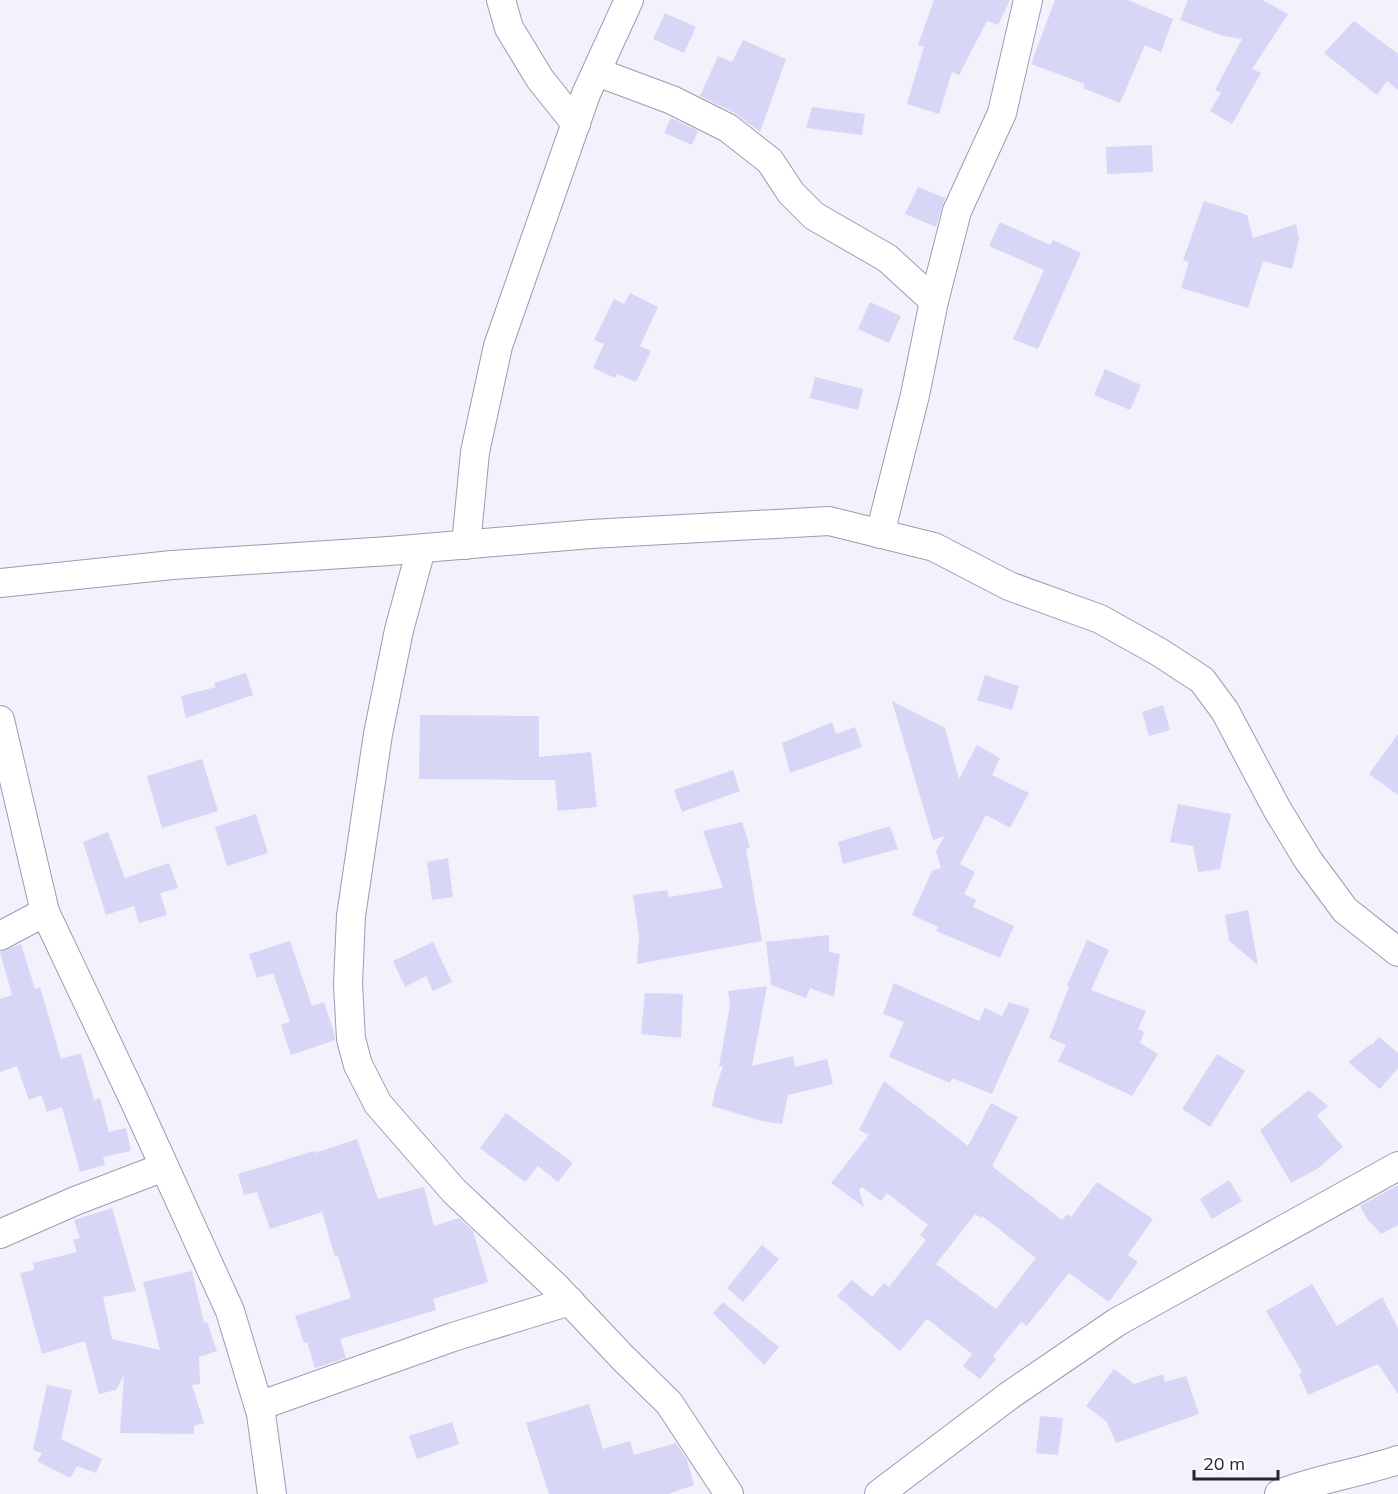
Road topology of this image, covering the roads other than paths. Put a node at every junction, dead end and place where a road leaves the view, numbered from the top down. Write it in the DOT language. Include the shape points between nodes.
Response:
graph roads {
  1 [pos="501,0"];
  2 [pos="629,0"];
  3 [pos="1028,0"];
  4 [pos="597,72"];
  5 [pos="576,124"];
  6 [pos="934,301"];
  7 [pos="880,534"];
  8 [pos="466,544"];
  9 [pos="420,549"];
  10 [pos="0,583"];
  11 [pos="0,720"];
  12 [pos="45,912"];
  13 [pos="0,936"];
  14 [pos="1398,952"];
  15 [pos="1398,1166"];
  16 [pos="164,1167"];
  17 [pos="0,1234"];
  18 [pos="570,1301"];
  19 [pos="259,1406"];
  20 [pos="1398,1460"];
  21 [pos="272,1494"];
  22 [pos="729,1494"];
  23 [pos="879,1494"];
  24 [pos="1279,1494"];
  1 -- 5 [label="street" via="509,28 540,79"];
  2 -- 4 [label="street"];
  3 -- 6 [label="street" via="1002,113 957,211"];
  4 -- 5 [label="street"];
  4 -- 6 [label="street" via="672,100 728,129 770,161 791,193 814,216 887,258"];
  5 -- 8 [label="street" via="498,346 475,452"];
  6 -- 7 [label="street"];
  7 -- 8 [label="street" via="829,521"];
  7 -- 14 [label="street" via="934,547 1009,586 1101,619 1202,681 1225,711 1308,860 1345,910"];
  8 -- 9 [label="street"];
  9 -- 10 [label="street" via="172,565"];
  9 -- 18 [label="street" via="399,630 361,839 351,916 351,1039 358,1065 378,1104 454,1191"];
  11 -- 12 [label="street"];
  12 -- 13 [label="street"];
  12 -- 16 [label="street"];
  15 -- 23 [label="street" via="1117,1322 1010,1395"];
  16 -- 17 [label="street"];
  16 -- 19 [label="street" via="230,1311"];
  18 -- 19 [label="street" via="453,1337"];
  18 -- 22 [label="street" via="669,1403"];
  19 -- 21 [label="street"];
  20 -- 24 [label="street"];
}
